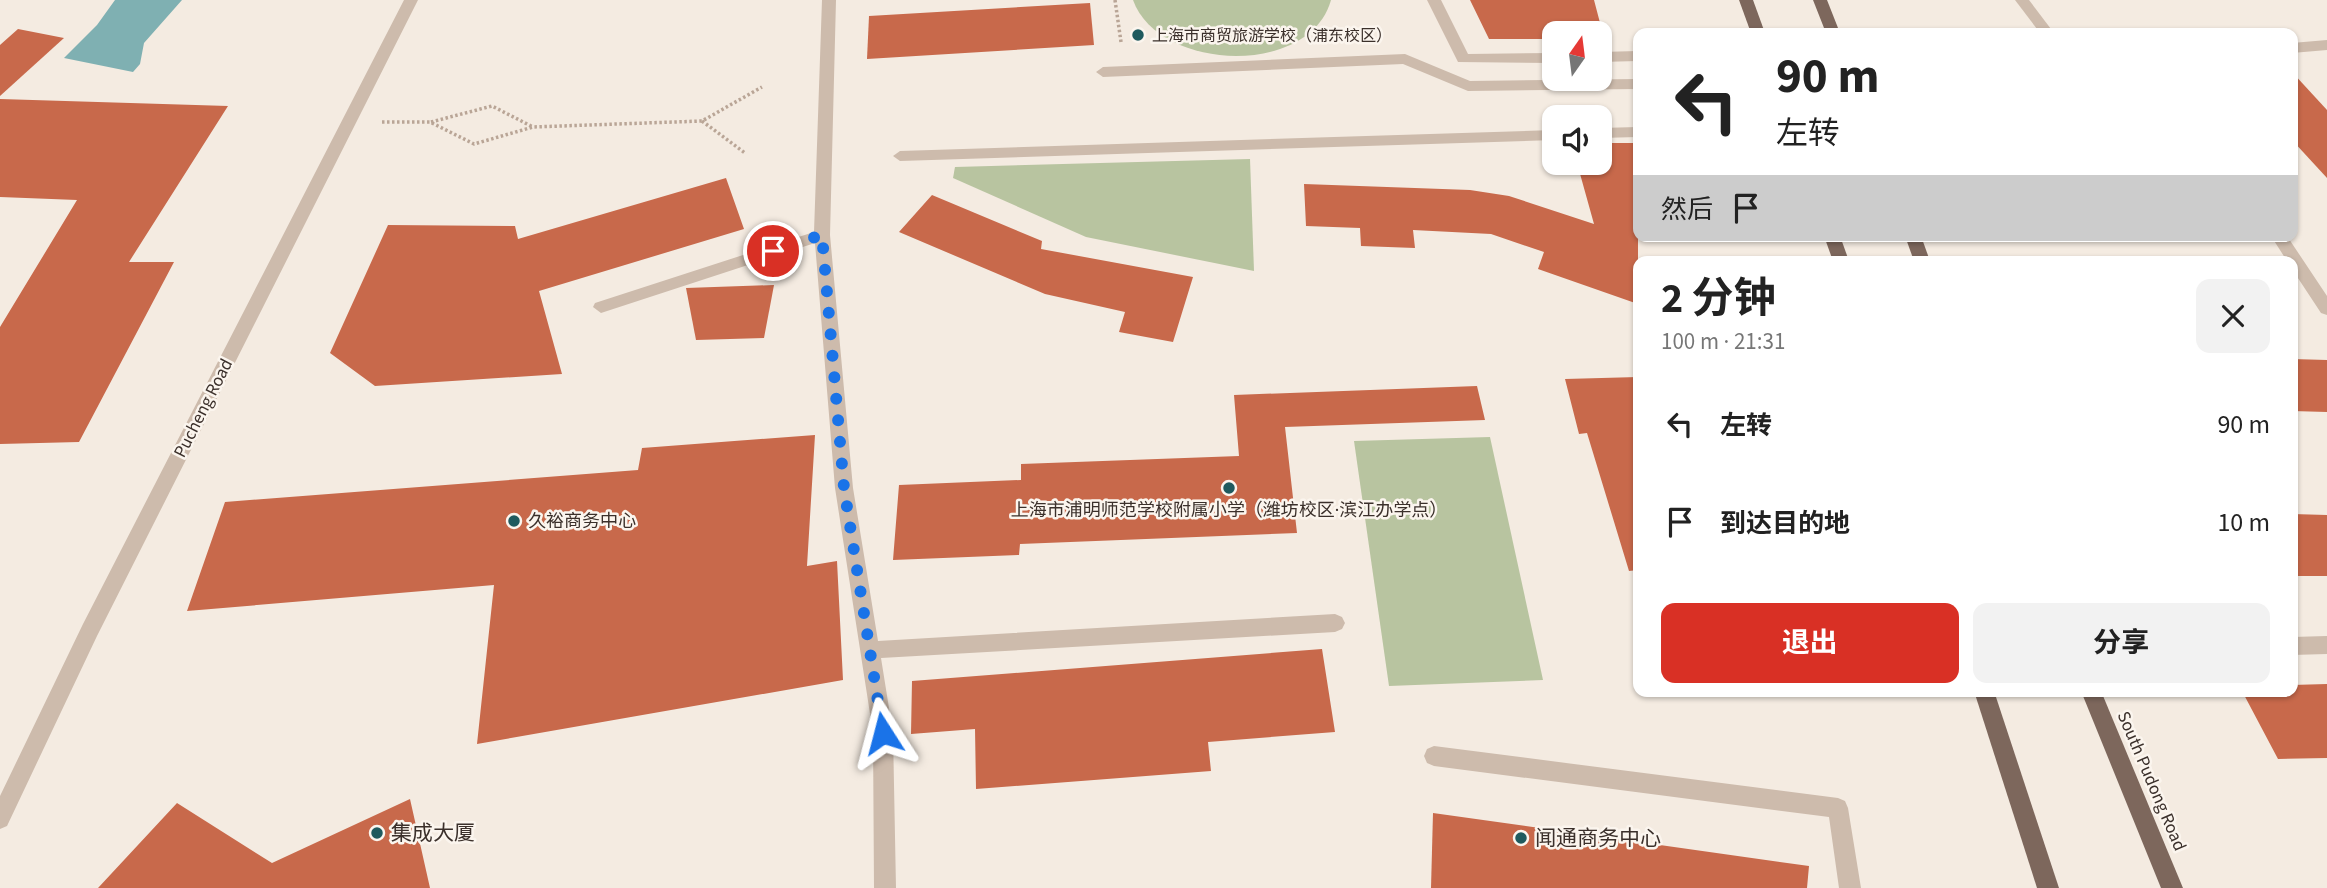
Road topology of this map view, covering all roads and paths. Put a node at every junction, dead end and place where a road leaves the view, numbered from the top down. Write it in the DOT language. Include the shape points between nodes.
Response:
graph roads {
  1 [pos="411,0"];
  2 [pos="829,0"];
  3 [pos="1115,0"];
  4 [pos="1434,0"];
  5 [pos="1746,0"];
  6 [pos="1820,0"];
  7 [pos="2022,0"];
  8 [pos="1756,28"];
  9 [pos="1831,28"];
  10 [pos="2043,28"];
  11 [pos="2327,45"];
  12 [pos="2298,47"];
  13 [pos="1633,56"];
  14 [pos="1612,57"];
  15 [pos="1542,58"];
  16 [pos="1125,71"];
  17 [pos="1103,72"];
  18 [pos="1633,85"];
  19 [pos="762,87"];
  20 [pos="349,121"];
  21 [pos="702,121"];
  22 [pos="430,122"];
  23 [pos="533,127"];
  24 [pos="1633,132"];
  25 [pos="1612,133"];
  26 [pos="1542,135"];
  27 [pos="745,153"];
  28 [pos="900,156"];
  29 [pos="822,235"];
  30 [pos="2298,265"];
  31 [pos="601,307"];
  32 [pos="2327,309"];
  33 [pos="1335,623"];
  34 [pos="2327,645"];
  35 [pos="2298,646"];
  36 [pos="870,650"];
  37 [pos="1986,697"];
  38 [pos="2093,697"];
  39 [pos="1434,756"];
  40 [pos="0,819"];
  41 [pos="885,888"];
  42 [pos="1850,888"];
  43 [pos="2048,888"];
  44 [pos="2172,888"];
  1 -- 20 [label="street, Pucheng Road"];
  2 -- 29 [label="street"];
  3 -- 16 [label="path"];
  4 -- 15 [label="street" via="1462,59"];
  5 -- 8 [label="main road"];
  6 -- 9 [label="main road"];
  7 -- 10 [label="street"];
  11 -- 12 [label="street"];
  13 -- 14 [label="street"];
  16 -- 17 [label="street"];
  16 -- 18 [label="street" via="1405,59 1468,86"];
  19 -- 21 [label="path"];
  20 -- 22 [label="path"];
  20 -- 40 [label="street, Pucheng Road" via="90,630"];
  21 -- 23 [label="path"];
  21 -- 27 [label="path"];
  22 -- 23 [label="path" via="492,106"];
  22 -- 23 [label="path" via="474,144"];
  24 -- 25 [label="street"];
  26 -- 28 [label="street"];
  29 -- 31 [label="street"];
  29 -- 36 [label="street" via="844,488"];
  30 -- 32 [label="street"];
  33 -- 36 [label="street"];
  34 -- 35 [label="street"];
  36 -- 41 [label="street" via="883,733"];
  37 -- 43 [label="main road"];
  38 -- 44 [label="main road, South Pudong Road"];
  39 -- 42 [label="street" via="1838,807"];
}
